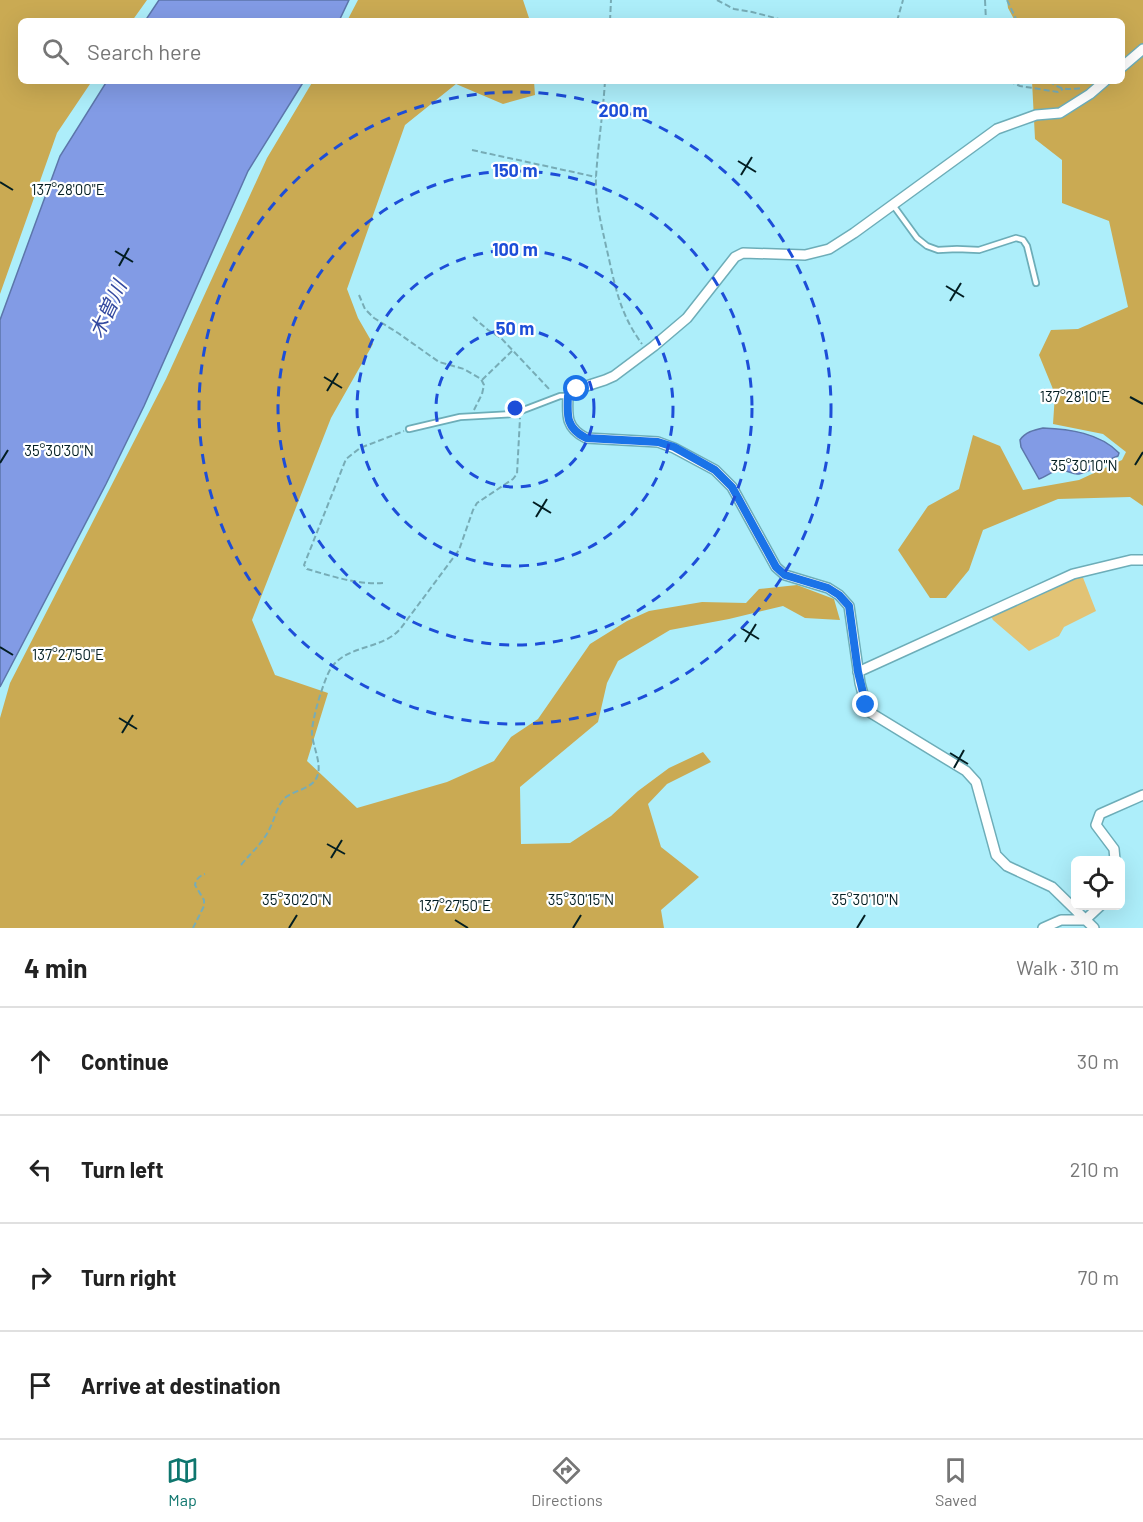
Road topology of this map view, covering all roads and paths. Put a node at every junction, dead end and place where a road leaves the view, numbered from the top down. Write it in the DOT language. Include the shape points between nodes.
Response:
graph roads {
  1 [pos="611,0"];
  2 [pos="717,0"];
  3 [pos="903,0"];
  4 [pos="985,0"];
  5 [pos="1007,0"];
  6 [pos="610,18"];
  7 [pos="775,18"];
  8 [pos="898,18"];
  9 [pos="986,18"];
  10 [pos="1016,18"];
  11 [pos="1143,49"];
  12 [pos="1125,64"];
  13 [pos="606,84"];
  14 [pos="1016,84"];
  15 [pos="1053,84"];
  16 [pos="1102,84"];
  17 [pos="1063,89"];
  18 [pos="1096,89"];
  19 [pos="472,150"];
  20 [pos="596,177"];
  21 [pos="893,205"];
  22 [pos="1036,283"];
  23 [pos="359,295"];
  24 [pos="473,317"];
  25 [pos="513,350"];
  26 [pos="647,351"];
  27 [pos="482,380"];
  28 [pos="568,396"];
  29 [pos="554,398"];
  30 [pos="520,412"];
  31 [pos="474,416"];
  32 [pos="409,429"];
  33 [pos="1143,560"];
  34 [pos="383,583"];
  35 [pos="858,672"];
  36 [pos="1143,795"];
  37 [pos="1115,856"];
  38 [pos="241,865"];
  39 [pos="205,874"];
  40 [pos="1096,910"];
  41 [pos="1085,920"];
  42 [pos="193,928"];
  43 [pos="1043,928"];
  44 [pos="1094,928"];
  1 -- 6 [label="path"];
  2 -- 7 [label="path" via="734,9"];
  3 -- 8 [label="path"];
  4 -- 9 [label="path"];
  5 -- 10 [label="path"];
  11 -- 12 [label="street"];
  13 -- 20 [label="path"];
  14 -- 17 [label="path" via="1058,92"];
  15 -- 17 [label="path"];
  16 -- 18 [label="street"];
  17 -- 18 [label="path"];
  18 -- 21 [label="street" via="1060,113 1036,115 997,129"];
  19 -- 20 [label="path"];
  20 -- 26 [label="path" via="613,284 626,319"];
  21 -- 22 [label="lane" via="917,238 938,250 979,250 1016,238 1023,240"];
  21 -- 26 [label="street" via="829,249 805,255 743,253 735,257 687,318"];
  23 -- 27 [label="path" via="374,318 438,362 464,369"];
  24 -- 25 [label="path"];
  25 -- 27 [label="path"];
  25 -- 29 [label="path"];
  26 -- 28 [label="street" via="614,376"];
  27 -- 31 [label="path" via="484,385"];
  28 -- 29 [label="lane"];
  28 -- 35 [label="street" via="567,412 576,433 586,438 658,442 715,470 732,487 776,567 785,575 828,588 849,606"];
  29 -- 30 [label="lane"];
  30 -- 31 [label="lane"];
  30 -- 38 [label="path" via="517,474 477,503 459,550 396,634 345,655 332,667 312,727 318,776 315,782 285,798 268,834"];
  31 -- 32 [label="lane"];
  32 -- 34 [label="path" via="360,448 346,459 304,565 332,576"];
  33 -- 35 [label="street" via="1072,574"];
  35 -- 41 [label="street" via="870,713 966,771 976,782 1001,861 1052,887"];
  36 -- 37 [label="street" via="1100,814 1096,825 1114,849"];
  39 -- 42 [label="path" via="195,882 204,906"];
  40 -- 41 [label="street"];
  41 -- 43 [label="street" via="1061,920"];
  41 -- 44 [label="street"];
}
